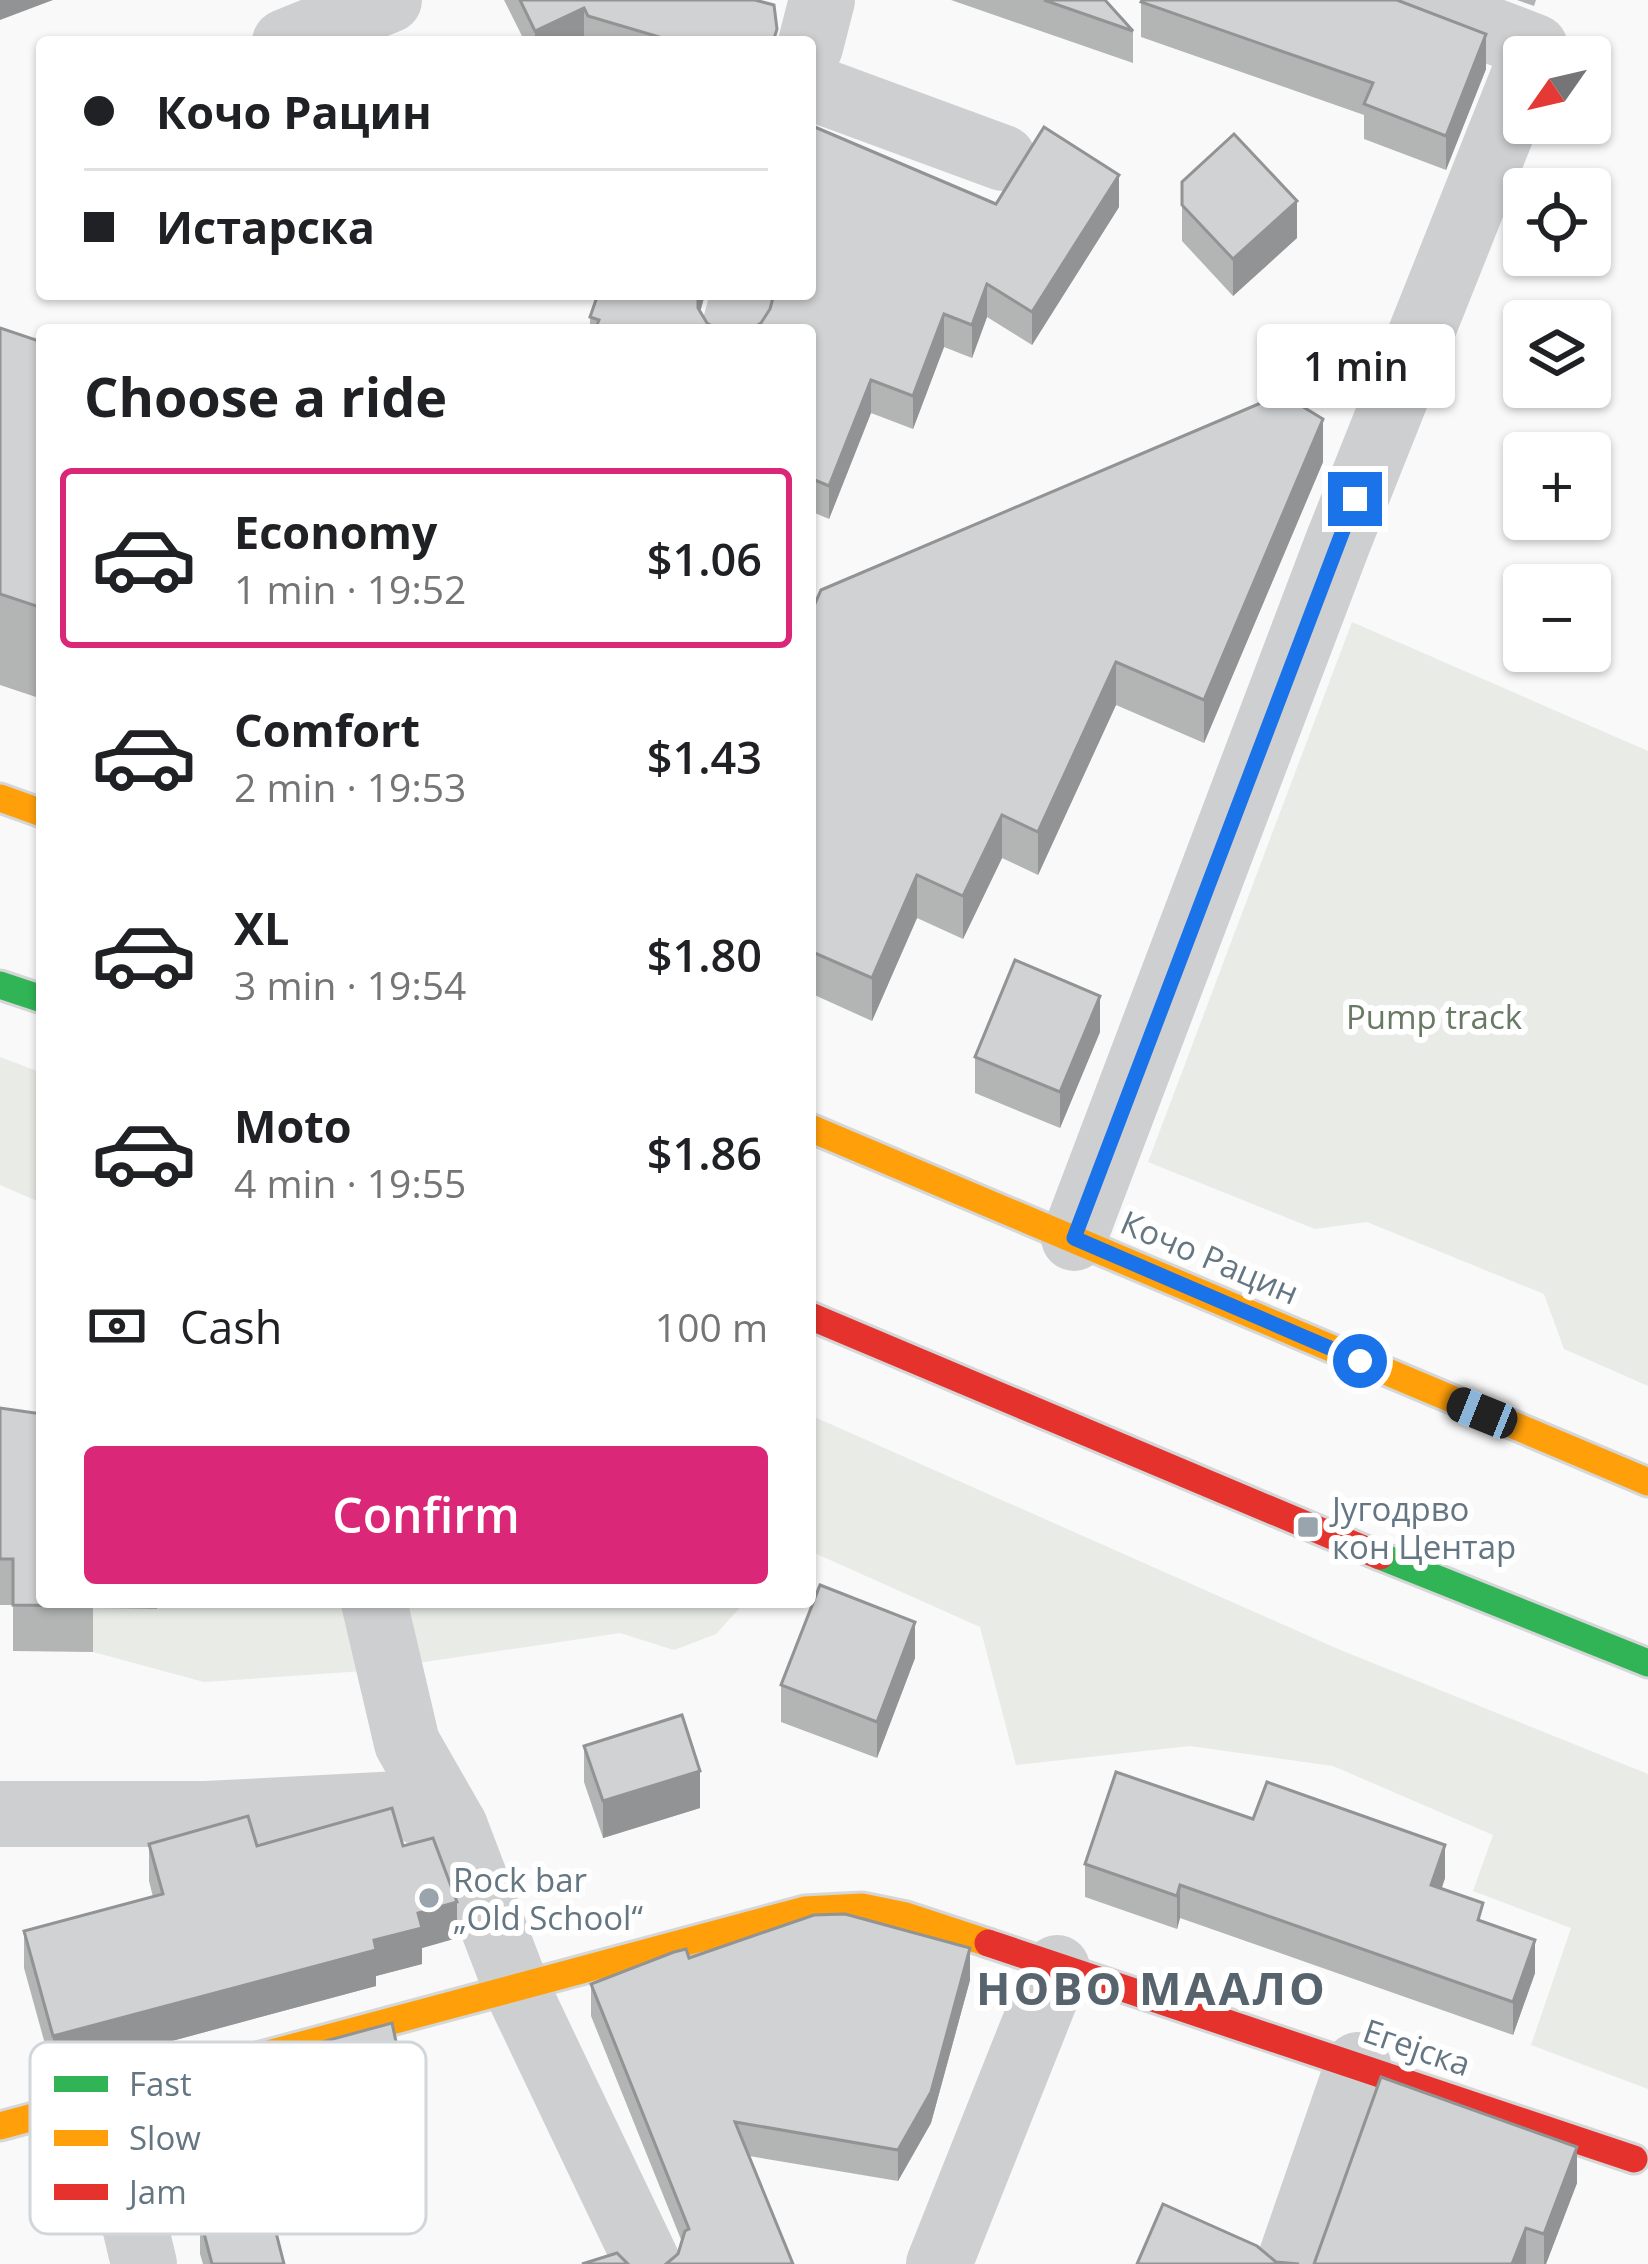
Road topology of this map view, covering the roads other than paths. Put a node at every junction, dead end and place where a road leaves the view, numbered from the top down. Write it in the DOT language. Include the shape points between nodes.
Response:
graph roads {
  1 [pos="389,0"];
  2 [pos="823,0"];
  3 [pos="1411,0"];
  4 [pos="300,36"];
  5 [pos="813,36"];
  6 [pos="1511,36"];
  7 [pos="816,89"];
  8 [pos="1503,128"];
  9 [pos="1003,158"];
  10 [pos="0,799"];
  11 [pos="36,811"];
  12 [pos="0,985"];
  13 [pos="36,997"];
  14 [pos="816,1130"];
  15 [pos="1074,1238"];
  16 [pos="816,1319"];
  17 [pos="1648,1482"];
  18 [pos="375,1608"];
  19 [pos="1648,1664"];
  20 [pos="0,1814"];
  21 [pos="455,1827"];
  22 [pos="1057,1968"];
  23 [pos="516,1987"];
  24 [pos="315,2042"];
  25 [pos="1358,2065"];
  26 [pos="30,2118"];
  27 [pos="0,2126"];
  28 [pos="1634,2159"];
  29 [pos="137,2234"];
  30 [pos="144,2264"];
  31 [pos="648,2264"];
  32 [pos="939,2264"];
  33 [pos="1289,2264"];
  1 -- 4 [label="street"];
  2 -- 5 [label="street"];
  3 -- 6 [label="street"];
  7 -- 9 [label="street"];
  8 -- 15 [label="street"];
  10 -- 11 [label="street"];
  12 -- 13 [label="street"];
  14 -- 15 [label="street, Кочо Рацин"];
  15 -- 17 [label="street, Кочо Рацин"];
  16 -- 19 [label="street"];
  18 -- 21 [label="street" via="407,1743"];
  20 -- 21 [label="street" via="400,1804"];
  21 -- 23 [label="street"];
  22 -- 23 [label="street, Егејска" via="862,1907 805,1910"];
  22 -- 25 [label="street, Егејска"];
  22 -- 32 [label="street"];
  23 -- 24 [label="street, Егејска"];
  23 -- 31 [label="street"];
  25 -- 28 [label="street, Егејска"];
  25 -- 33 [label="street"];
  26 -- 27 [label="street, Егејска"];
  29 -- 30 [label="street"];
}
